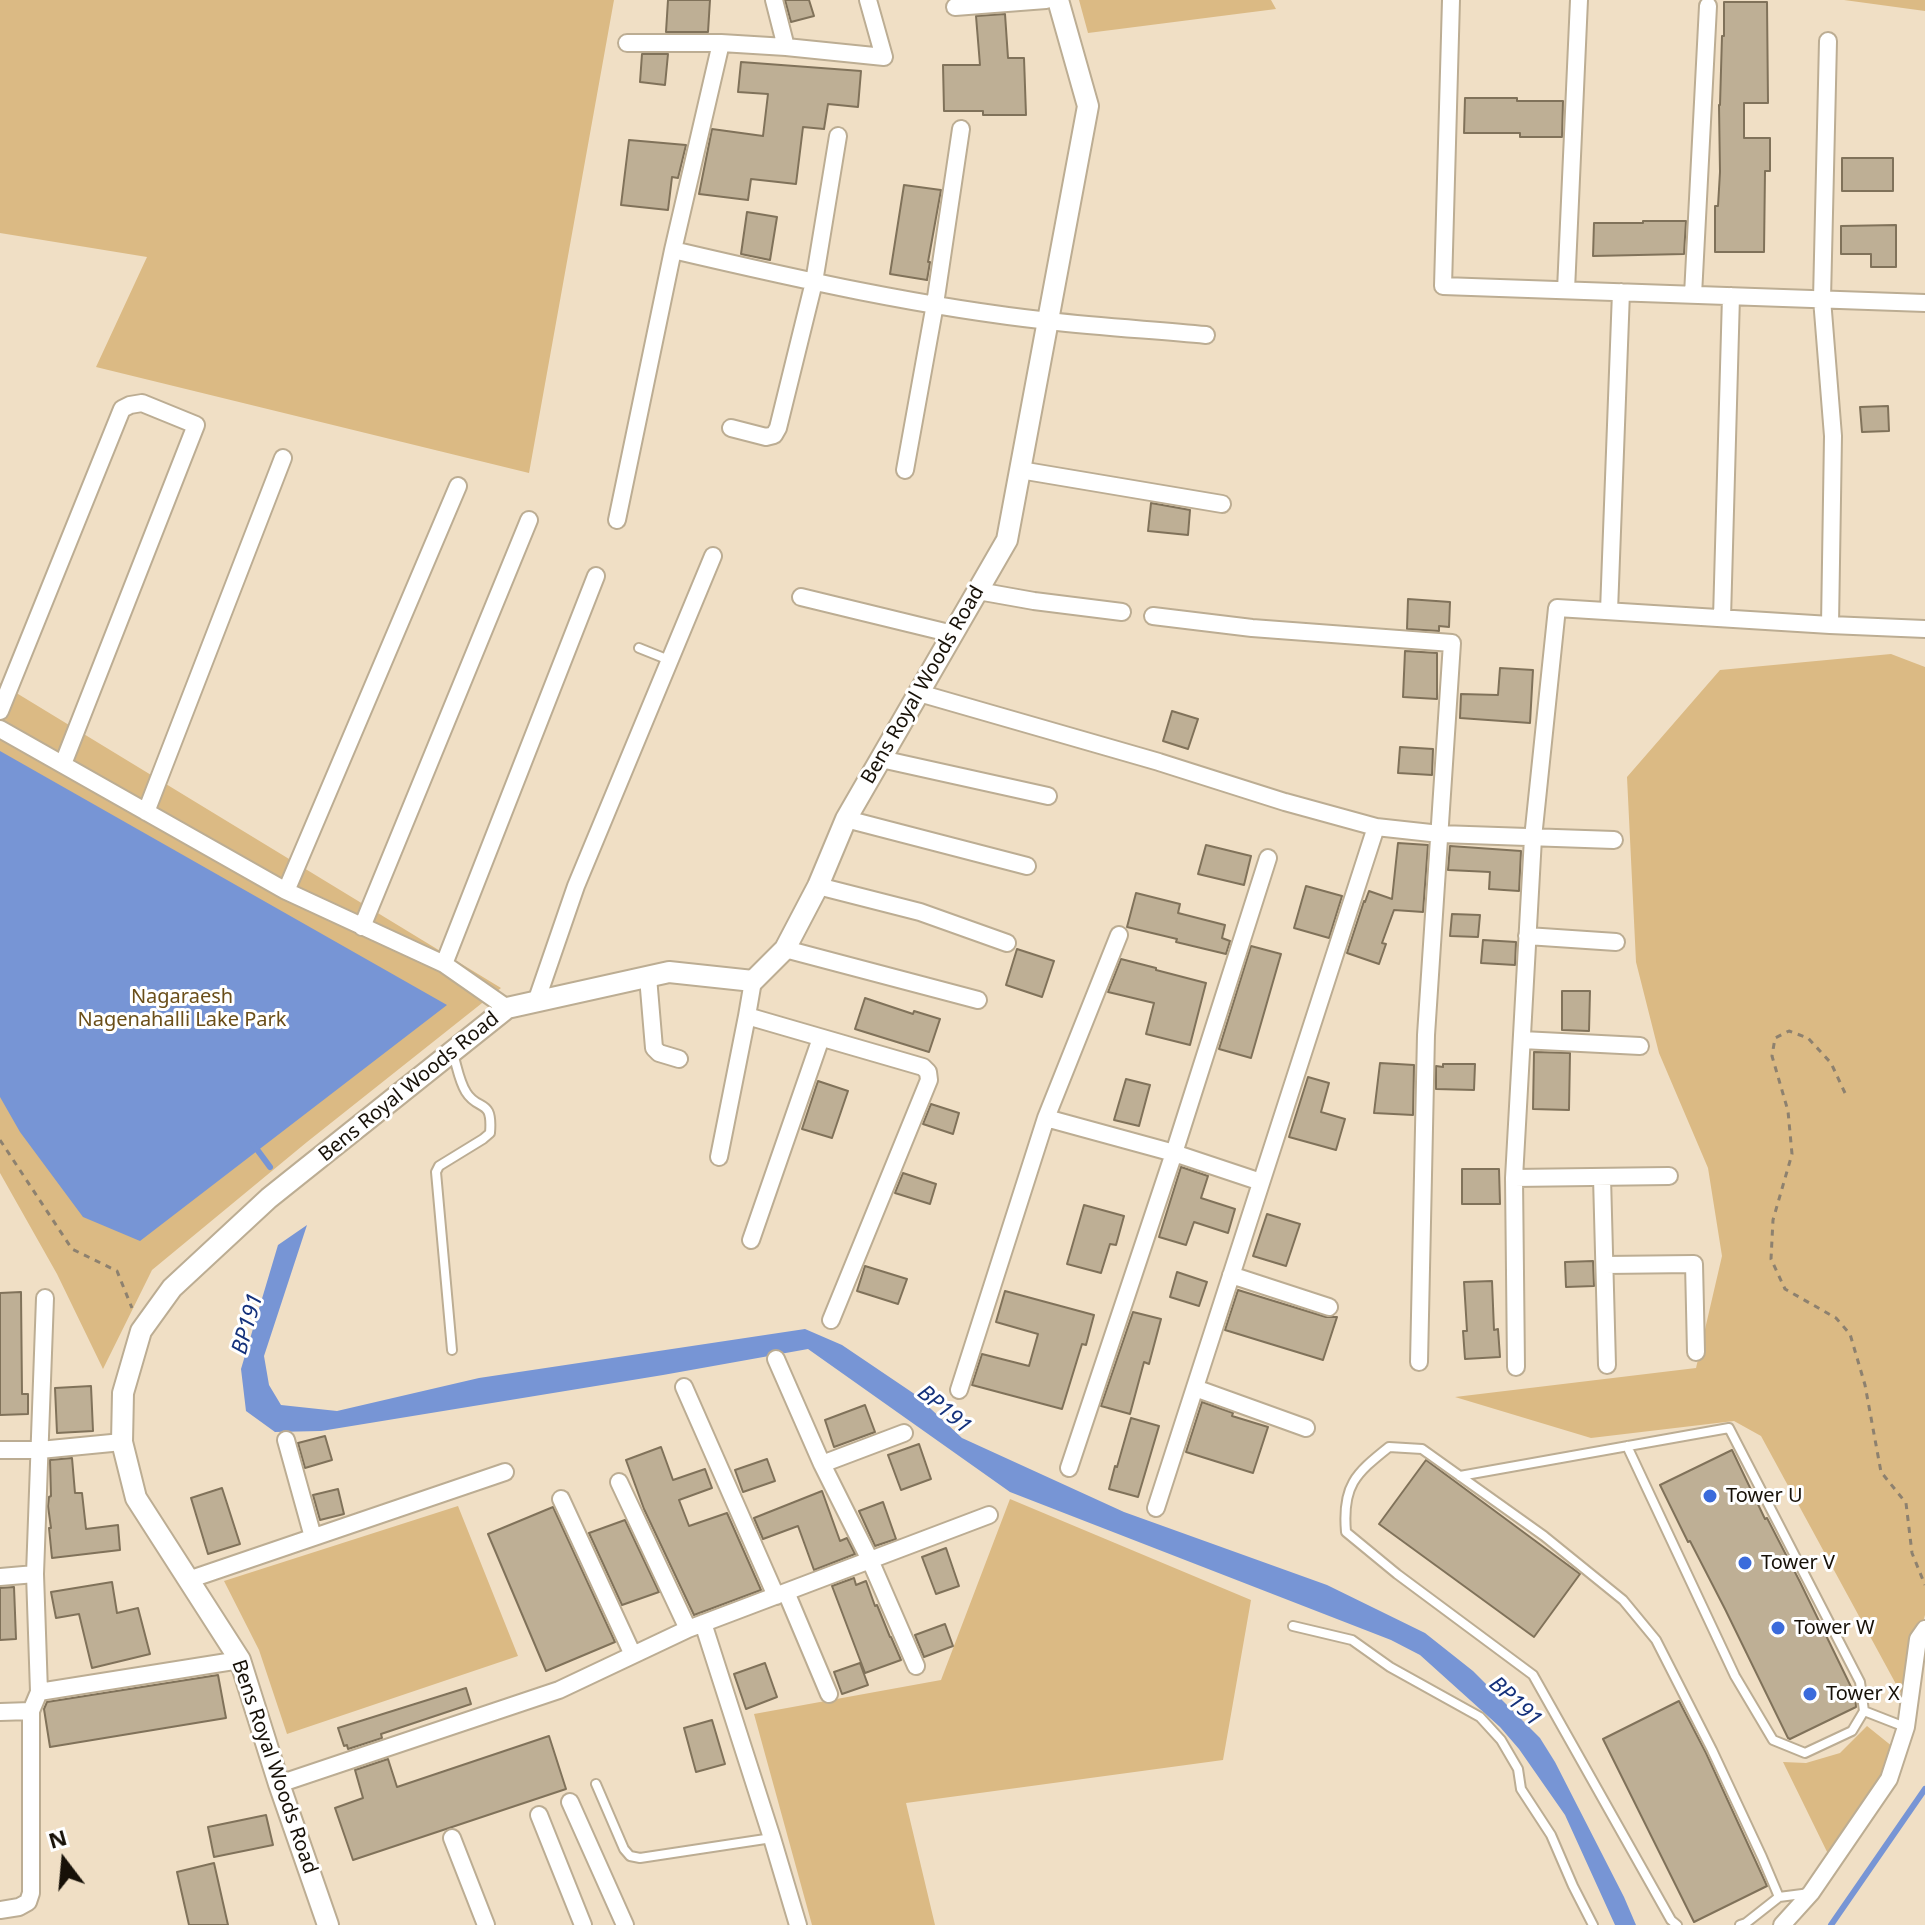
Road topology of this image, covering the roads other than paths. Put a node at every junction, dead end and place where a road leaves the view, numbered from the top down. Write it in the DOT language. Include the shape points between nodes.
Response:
graph roads {
  1 [pos="774,0"];
  2 [pos="868,0"];
  3 [pos="1046,0"];
  4 [pos="1058,0"];
  5 [pos="1451,0"];
  6 [pos="1579,0"];
  7 [pos="1708,6"];
  8 [pos="955,7"];
  9 [pos="1828,41"];
  10 [pos="627,43"];
  11 [pos="721,43"];
  12 [pos="786,47"];
  13 [pos="961,129"];
  14 [pos="838,136"];
  15 [pos="673,250"];
  16 [pos="814,282"];
  17 [pos="1566,290"];
  18 [pos="1621,292"];
  19 [pos="1693,295"];
  20 [pos="1731,296"];
  21 [pos="1822,299"];
  22 [pos="1925,303"];
  23 [pos="935,304"];
  24 [pos="1048,321"];
  25 [pos="1206,335"];
  26 [pos="731,428"];
  27 [pos="283,458"];
  28 [pos="905,470"];
  29 [pos="1020,470"];
  30 [pos="458,486"];
  31 [pos="1222,504"];
  32 [pos="529,520"];
  33 [pos="617,520"];
  34 [pos="713,556"];
  35 [pos="596,576"];
  36 [pos="978,591"];
  37 [pos="801,597"];
  38 [pos="1609,611"];
  39 [pos="1122,612"];
  40 [pos="1153,616"];
  41 [pos="1722,618"];
  42 [pos="1830,625"];
  43 [pos="1925,629"];
  44 [pos="953,634"];
  45 [pos="639,648"];
  46 [pos="670,660"];
  47 [pos="919,693"];
  48 [pos="0,711"];
  49 [pos="0,729"];
  50 [pos="881,759"];
  51 [pos="63,764"];
  52 [pos="1048,796"];
  53 [pos="146,812"];
  54 [pos="846,819"];
  55 [pos="1376,827"];
  56 [pos="1440,834"];
  57 [pos="1533,838"];
  58 [pos="1614,840"];
  59 [pos="1268,858"];
  60 [pos="1027,866"];
  61 [pos="818,886"];
  62 [pos="286,891"];
  63 [pos="362,927"];
  64 [pos="1119,935"];
  65 [pos="1527,936"];
  66 [pos="1616,942"];
  67 [pos="1007,943"];
  68 [pos="785,949"];
  69 [pos="444,964"];
  70 [pos="648,977"];
  71 [pos="753,981"];
  72 [pos="978,1000"];
  73 [pos="536,1002"];
  74 [pos="507,1008"];
  75 [pos="747,1016"];
  76 [pos="821,1038"];
  77 [pos="1522,1040"];
  78 [pos="1640,1046"];
  79 [pos="452,1052"];
  80 [pos="679,1059"];
  81 [pos="1046,1118"];
  82 [pos="1174,1153"];
  83 [pos="719,1157"];
  84 [pos="1669,1176"];
  85 [pos="1602,1177"];
  86 [pos="1514,1178"];
  87 [pos="1261,1182"];
  88 [pos="751,1240"];
  89 [pos="1605,1265"];
  90 [pos="1231,1275"];
  91 [pos="45,1298"];
  92 [pos="1329,1307"];
  93 [pos="831,1320"];
  94 [pos="452,1350"];
  95 [pos="1696,1352"];
  96 [pos="776,1359"];
  97 [pos="1419,1362"];
  98 [pos="1607,1365"];
  99 [pos="1516,1367"];
  100 [pos="684,1387"];
  101 [pos="1195,1388"];
  102 [pos="959,1390"];
  103 [pos="1306,1428"];
  104 [pos="904,1433"];
  105 [pos="286,1440"];
  106 [pos="122,1442"];
  107 [pos="1627,1446"];
  108 [pos="0,1450"];
  109 [pos="40,1450"];
  110 [pos="822,1464"];
  111 [pos="1069,1468"];
  112 [pos="505,1472"];
  113 [pos="1460,1476"];
  114 [pos="619,1482"];
  115 [pos="561,1499"];
  116 [pos="1156,1508"];
  117 [pos="989,1515"];
  118 [pos="313,1537"];
  119 [pos="870,1560"];
  120 [pos="35,1574"];
  121 [pos="0,1577"];
  122 [pos="188,1580"];
  123 [pos="781,1594"];
  124 [pos="696,1626"];
  125 [pos="1293,1626"];
  126 [pos="1925,1629"];
  127 [pos="633,1655"];
  128 [pos="240,1660"];
  129 [pos="916,1666"];
  130 [pos="39,1692"];
  131 [pos="829,1694"];
  132 [pos="31,1711"];
  133 [pos="1864,1711"];
  134 [pos="0,1712"];
  135 [pos="1906,1727"];
  136 [pos="279,1784"];
  137 [pos="596,1784"];
  138 [pos="570,1802"];
  139 [pos="539,1815"];
  140 [pos="452,1838"];
  141 [pos="772,1838"];
  142 [pos="1811,1893"];
  143 [pos="1779,1897"];
  144 [pos="0,1910"];
  145 [pos="328,1925"];
  146 [pos="486,1925"];
  147 [pos="583,1925"];
  148 [pos="625,1925"];
  149 [pos="798,1925"];
  150 [pos="1593,1925"];
  151 [pos="1677,1925"];
  152 [pos="1740,1925"];
  153 [pos="1782,1925"];
  1 -- 12 [label="street"];
  2 -- 12 [label="street" via="884,57"];
  3 -- 8 [label="street"];
  4 -- 24 [label="street, Bens Royal Woods Road" via="1088,106"];
  5 -- 17 [label="street" via="1443,286"];
  6 -- 17 [label="street"];
  7 -- 19 [label="street"];
  9 -- 21 [label="street"];
  10 -- 11 [label="street"];
  11 -- 12 [label="street"];
  11 -- 15 [label="street"];
  13 -- 23 [label="street"];
  14 -- 16 [label="street"];
  15 -- 16 [label="street"];
  15 -- 33 [label="street"];
  16 -- 23 [label="street"];
  16 -- 26 [label="street" via="778,428 766,437"];
  17 -- 18 [label="street"];
  18 -- 19 [label="street"];
  18 -- 38 [label="street"];
  19 -- 20 [label="street"];
  20 -- 21 [label="street"];
  20 -- 41 [label="street"];
  21 -- 22 [label="street"];
  21 -- 42 [label="street" via="1833,436"];
  23 -- 24 [label="street"];
  23 -- 28 [label="street"];
  24 -- 25 [label="street"];
  24 -- 29 [label="street, Bens Royal Woods Road"];
  27 -- 53 [label="street"];
  29 -- 31 [label="street"];
  29 -- 36 [label="street, Bens Royal Woods Road" via="1007,540"];
  30 -- 62 [label="street"];
  32 -- 63 [label="street"];
  34 -- 46 [label="street"];
  35 -- 69 [label="street"];
  36 -- 39 [label="street"];
  36 -- 44 [label="street, Bens Royal Woods Road"];
  37 -- 44 [label="street"];
  38 -- 41 [label="street"];
  38 -- 57 [label="street" via="1557,608"];
  40 -- 56 [label="street" via="1452,643"];
  41 -- 42 [label="street"];
  42 -- 43 [label="street"];
  44 -- 47 [label="street, Bens Royal Woods Road"];
  45 -- 46 [label="lane"];
  46 -- 73 [label="street" via="576,886"];
  47 -- 50 [label="street, Bens Royal Woods Road"];
  47 -- 55 [label="street"];
  48 -- 51 [label="street" via="122,409 142,403 196,425"];
  49 -- 51 [label="street"];
  50 -- 52 [label="street"];
  50 -- 54 [label="street, Bens Royal Woods Road"];
  51 -- 53 [label="street"];
  53 -- 62 [label="street"];
  54 -- 60 [label="street"];
  54 -- 61 [label="street, Bens Royal Woods Road"];
  55 -- 56 [label="street"];
  55 -- 87 [label="street"];
  56 -- 57 [label="street"];
  56 -- 97 [label="street" via="1426,1035"];
  57 -- 58 [label="street"];
  57 -- 65 [label="street"];
  59 -- 82 [label="street"];
  61 -- 67 [label="street" via="920,912"];
  61 -- 68 [label="street, Bens Royal Woods Road"];
  62 -- 63 [label="street"];
  63 -- 69 [label="street"];
  64 -- 81 [label="street"];
  65 -- 66 [label="street"];
  65 -- 77 [label="street"];
  68 -- 71 [label="street, Bens Royal Woods Road"];
  68 -- 72 [label="street"];
  69 -- 74 [label="street"];
  70 -- 71 [label="street, Bens Royal Woods Road" via="669,972"];
  70 -- 73 [label="street, Bens Royal Woods Road"];
  70 -- 80 [label="street" via="654,1048"];
  71 -- 75 [label="street"];
  73 -- 74 [label="street, Bens Royal Woods Road"];
  74 -- 79 [label="street, Bens Royal Woods Road"];
  75 -- 76 [label="street"];
  75 -- 83 [label="street"];
  76 -- 88 [label="street"];
  76 -- 93 [label="street" via="923,1067 929,1080"];
  77 -- 78 [label="street"];
  77 -- 86 [label="street"];
  79 -- 94 [label="lane" via="466,1093 491,1116 490,1133 436,1172"];
  79 -- 106 [label="street, Bens Royal Woods Road" via="269,1198 172,1288 141,1331 123,1393"];
  81 -- 82 [label="street"];
  81 -- 102 [label="street"];
  82 -- 87 [label="street"];
  82 -- 111 [label="street"];
  84 -- 85 [label="street"];
  85 -- 86 [label="street"];
  85 -- 89 [label="street"];
  86 -- 99 [label="street"];
  87 -- 90 [label="street"];
  89 -- 95 [label="street" via="1694,1264"];
  89 -- 98 [label="street"];
  90 -- 92 [label="street"];
  90 -- 101 [label="street"];
  91 -- 109 [label="street"];
  96 -- 110 [label="street"];
  100 -- 123 [label="street"];
  101 -- 103 [label="street"];
  101 -- 116 [label="street"];
  104 -- 110 [label="street"];
  105 -- 118 [label="street"];
  106 -- 109 [label="street"];
  106 -- 122 [label="street, Bens Royal Woods Road" via="136,1498"];
  107 -- 113 [label="lane"];
  107 -- 133 [label="lane" via="1729,1428 1860,1682"];
  107 -- 133 [label="lane" via="1735,1676 1773,1740 1805,1753 1852,1731"];
  108 -- 109 [label="street"];
  109 -- 120 [label="street"];
  110 -- 119 [label="street"];
  112 -- 118 [label="street"];
  113 -- 143 [label="lane" via="1623,1600 1656,1640"];
  113 -- 151 [label="lane" via="1422,1449 1389,1447 1350,1486 1346,1532 1533,1675"];
  114 -- 124 [label="street"];
  115 -- 127 [label="street"];
  117 -- 119 [label="street"];
  118 -- 122 [label="street"];
  119 -- 123 [label="street"];
  119 -- 129 [label="street"];
  120 -- 121 [label="street"];
  120 -- 130 [label="street"];
  122 -- 128 [label="street, Bens Royal Woods Road"];
  123 -- 124 [label="street"];
  123 -- 131 [label="street"];
  124 -- 127 [label="street"];
  124 -- 141 [label="street"];
  125 -- 150 [label="lane" via="1352,1640 1480,1717 1518,1769 1521,1789 1551,1835"];
  126 -- 135 [label="street" via="1918,1639"];
  127 -- 136 [label="street" via="559,1690"];
  128 -- 130 [label="street"];
  128 -- 136 [label="street, Bens Royal Woods Road"];
  130 -- 132 [label="street"];
  132 -- 134 [label="street"];
  132 -- 144 [label="street" via="31,1893 19,1907"];
  133 -- 135 [label="lane"];
  135 -- 142 [label="street" via="1889,1779"];
  136 -- 145 [label="street, Bens Royal Woods Road"];
  137 -- 141 [label="lane" via="630,1856"];
  138 -- 148 [label="street"];
  139 -- 147 [label="street"];
  140 -- 146 [label="street"];
  141 -- 149 [label="street"];
  142 -- 143 [label="lane"];
  142 -- 153 [label="street"];
  143 -- 152 [label="lane"];
}
